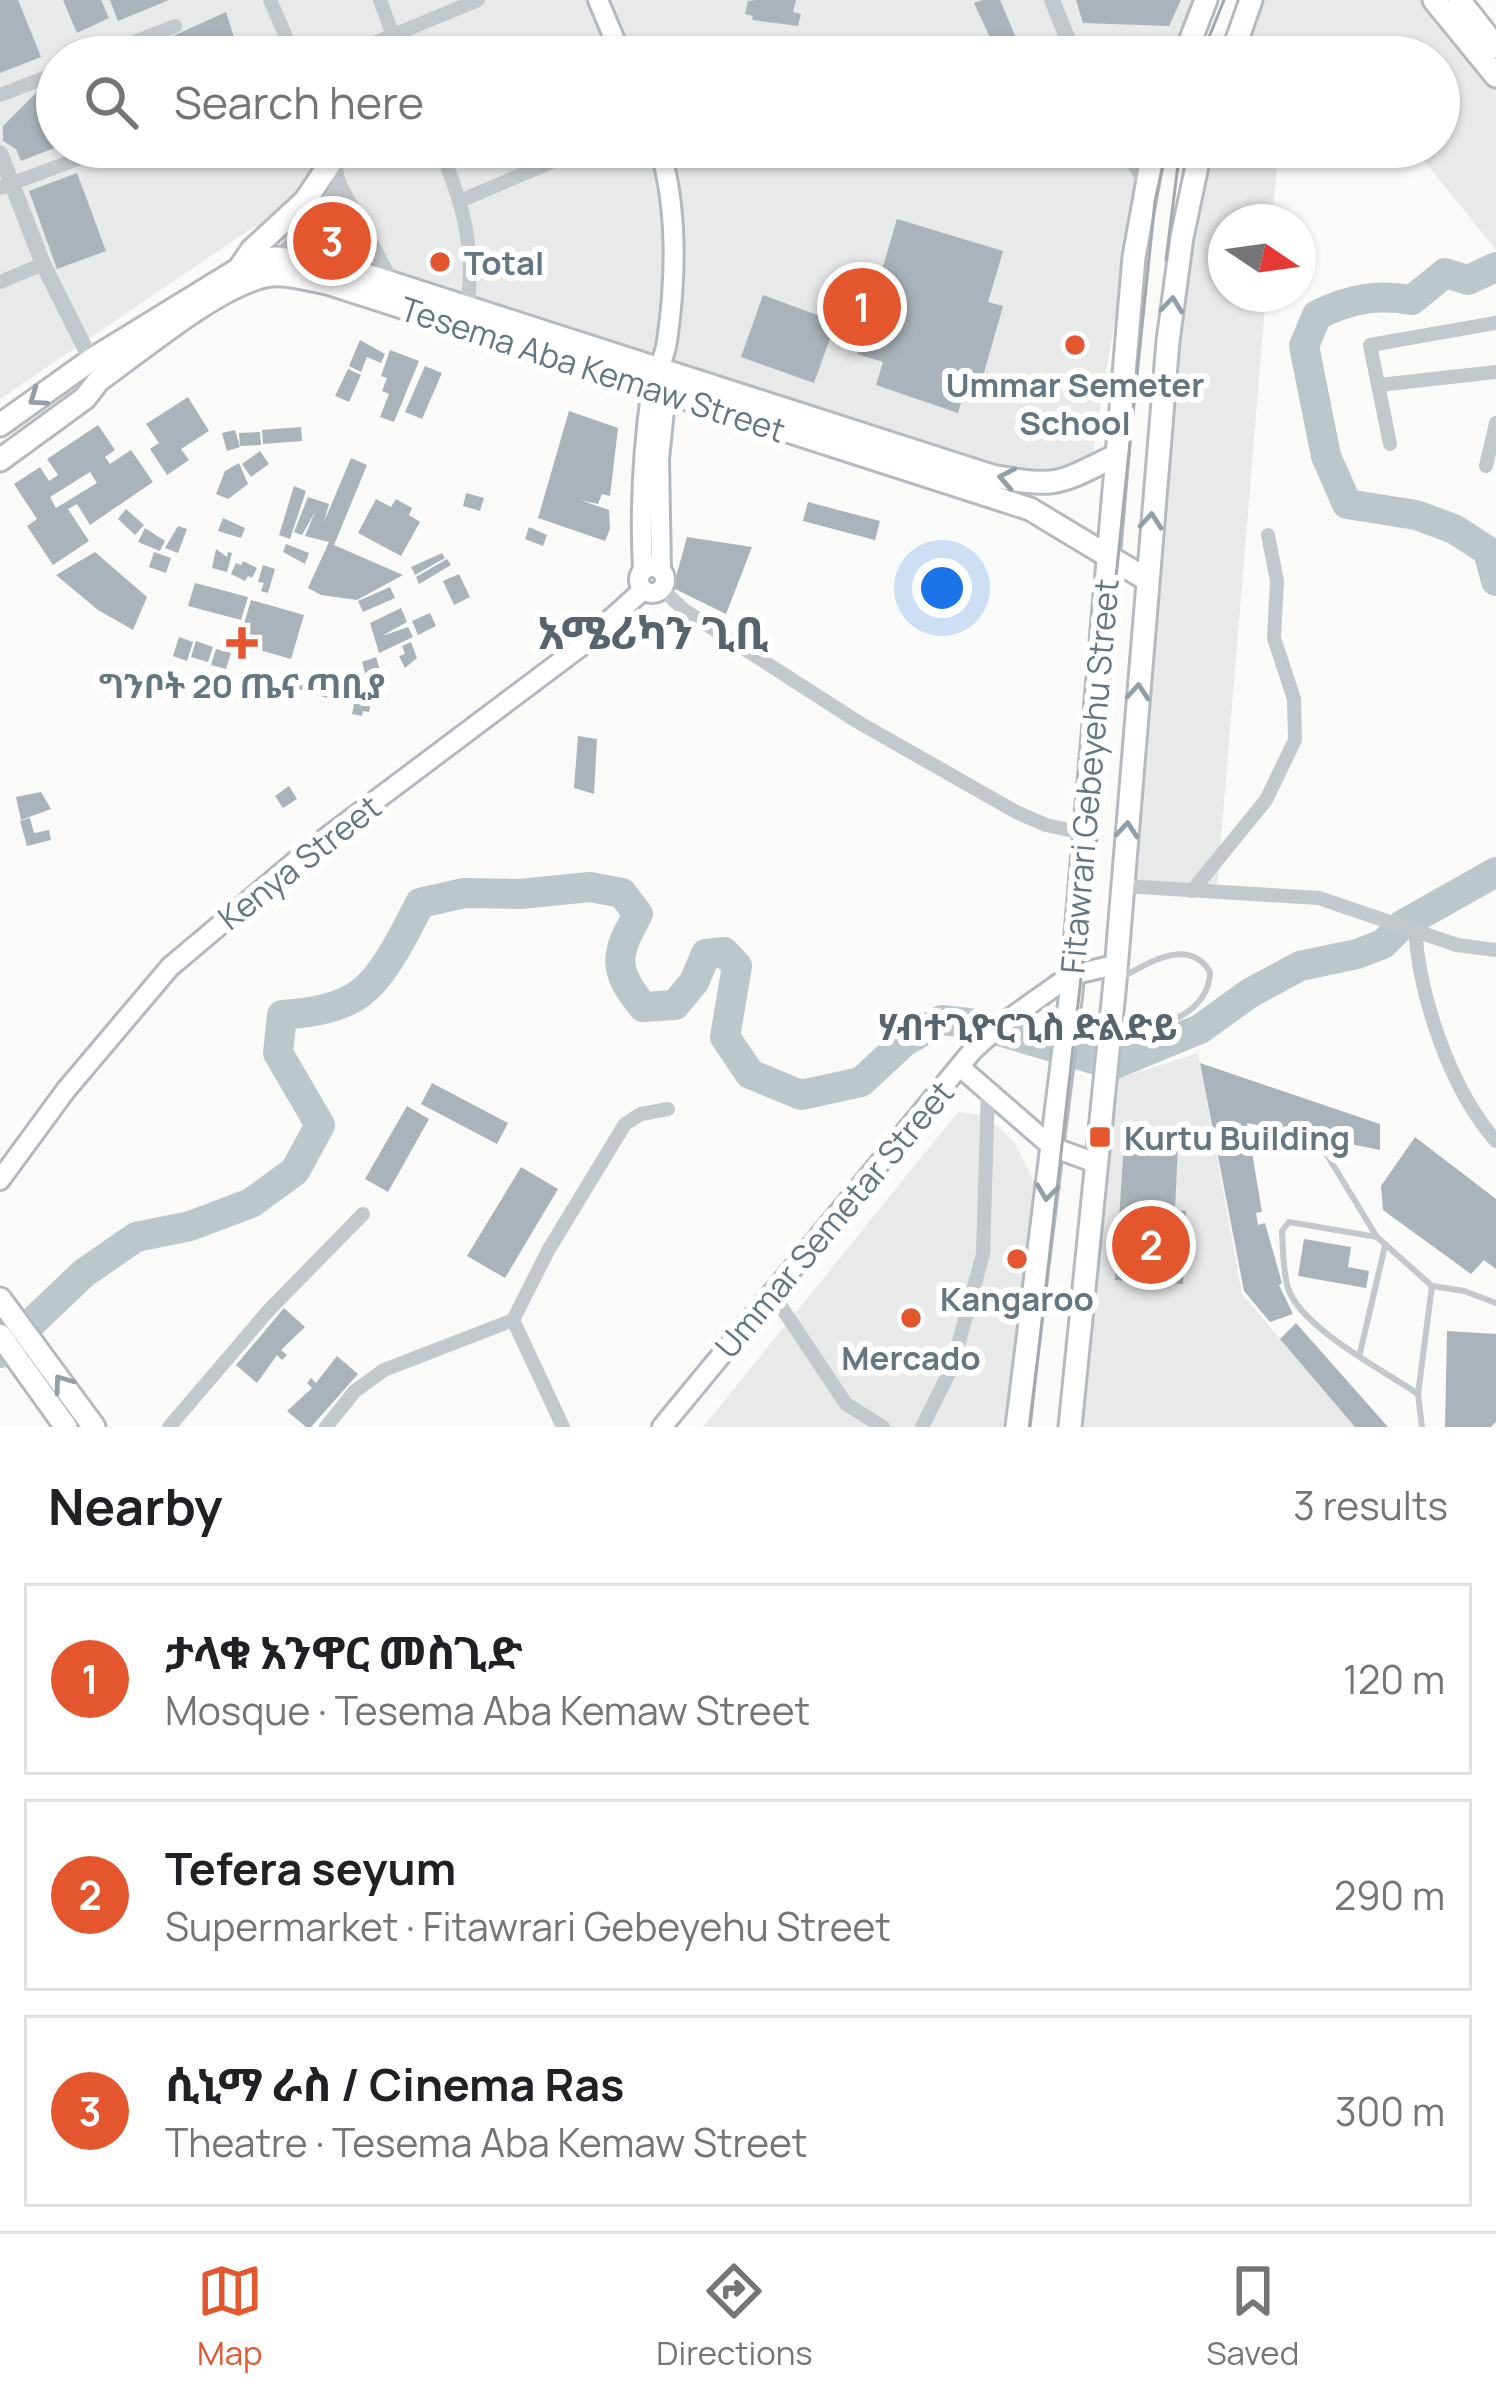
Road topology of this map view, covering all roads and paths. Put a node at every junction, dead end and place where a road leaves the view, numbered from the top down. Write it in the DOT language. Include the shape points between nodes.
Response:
graph roads {
  1 [pos="269,0"];
  2 [pos="380,0"];
  3 [pos="478,0"];
  4 [pos="598,0"];
  5 [pos="1052,0"];
  6 [pos="1206,0"];
  7 [pos="1252,0"];
  8 [pos="1434,0"];
  9 [pos="1459,0"];
  10 [pos="175,26"];
  11 [pos="392,33"];
  12 [pos="150,36"];
  13 [pos="285,36"];
  14 [pos="386,36"];
  15 [pos="393,36"];
  16 [pos="613,36"];
  17 [pos="1067,36"];
  18 [pos="1192,36"];
  19 [pos="1239,36"];
  20 [pos="1496,47"];
  21 [pos="1496,76"];
  22 [pos="36,81"];
  23 [pos="0,95"];
  24 [pos="0,153"];
  25 [pos="53,168"];
  26 [pos="322,168"];
  27 [pos="336,168"];
  28 [pos="448,168"];
  29 [pos="537,168"];
  30 [pos="662,168"];
  31 [pos="1137,168"];
  32 [pos="1148,168"];
  33 [pos="1198,168"];
  34 [pos="1145,181"];
  35 [pos="6,185"];
  36 [pos="340,185"];
  37 [pos="462,200"];
  38 [pos="43,265"];
  39 [pos="241,266"];
  40 [pos="270,267"];
  41 [pos="0,282"];
  42 [pos="393,284"];
  43 [pos="464,317"];
  44 [pos="1496,323"];
  45 [pos="664,361"];
  46 [pos="95,370"];
  47 [pos="1496,372"];
  48 [pos="1379,385"];
  49 [pos="658,392"];
  50 [pos="1496,423"];
  51 [pos="0,425"];
  52 [pos="1390,444"];
  53 [pos="1117,455"];
  54 [pos="0,460"];
  55 [pos="1486,466"];
  56 [pos="1268,535"];
  57 [pos="1107,553"];
  58 [pos="1146,579"];
  59 [pos="652,580"];
  60 [pos="1142,643"];
  61 [pos="1099,645"];
  62 [pos="1083,832"];
  63 [pos="1123,886"];
  64 [pos="1192,891"];
  65 [pos="1415,928"];
  66 [pos="1496,950"];
  67 [pos="1115,973"];
  68 [pos="1071,975"];
  69 [pos="1109,1043"];
  70 [pos="960,1067"];
  71 [pos="988,1091"];
  72 [pos="668,1109"];
  73 [pos="1266,1130"];
  74 [pos="1496,1141"];
  75 [pos="1052,1147"];
  76 [pos="1096,1163"];
  77 [pos="0,1180"];
  78 [pos="363,1214"];
  79 [pos="1377,1237"];
  80 [pos="1385,1246"];
  81 [pos="1432,1286"];
  82 [pos="772,1294"];
  83 [pos="0,1299"];
  84 [pos="1496,1304"];
  85 [pos="512,1320"];
  86 [pos="14,1336"];
  87 [pos="1360,1353"];
  88 [pos="1418,1394"];
  89 [pos="66,1427"];
  90 [pos="94,1427"];
  91 [pos="169,1427"];
  92 [pos="326,1427"];
  93 [pos="563,1427"];
  94 [pos="662,1427"];
  95 [pos="883,1427"];
  96 [pos="922,1427"];
  97 [pos="1017,1427"];
  98 [pos="1070,1427"];
  99 [pos="1422,1427"];
  1 -- 13 [label="street"];
  2 -- 11 [label="street"];
  3 -- 11 [label="street"];
  4 -- 16 [label="main road"];
  5 -- 17 [label="street"];
  6 -- 18 [label="main road"];
  7 -- 19 [label="main road"];
  8 -- 21 [label="main road"];
  9 -- 20 [label="main road"];
  10 -- 12 [label="street"];
  11 -- 14 [label="street"];
  11 -- 15 [label="street"];
  22 -- 23 [label="street"];
  24 -- 35 [label="street"];
  25 -- 35 [label="street"];
  26 -- 39 [label="main road" via="305,201"];
  27 -- 36 [label="street"];
  28 -- 37 [label="street"];
  29 -- 37 [label="street"];
  30 -- 45 [label="main road" via="671,211"];
  31 -- 34 [label="street"];
  32 -- 34 [label="main road, Fitawrari Gebeyehu Street"];
  58 -- 33 [label="main road, Fitawrari Gebeyehu Street, one-way" via="1174,284"];
  34 -- 53 [label="main road, Fitawrari Gebeyehu Street"];
  35 -- 38 [label="street"];
  36 -- 40 [label="street" via="320,220"];
  36 -- 42 [label="street"];
  37 -- 43 [label="street"];
  38 -- 41 [label="street"];
  38 -- 46 [label="street"];
  39 -- 40 [label="main road, Tesema Aba Kemaw Street"];
  39 -- 46 [label="main road, Tesema Aba Kemaw Street"];
  40 -- 42 [label="main road, Tesema Aba Kemaw Street" via="315,263"];
  40 -- 43 [label="main road, Tesema Aba Kemaw Street"];
  40 -- 46 [label="main road, Tesema Aba Kemaw Street"];
  42 -- 43 [label="main road, Tesema Aba Kemaw Street"];
  43 -- 45 [label="main road, Tesema Aba Kemaw Street"];
  43 -- 49 [label="main road, Tesema Aba Kemaw Street"];
  44 -- 48 [label="street" via="1372,344"];
  45 -- 49 [label="main road"];
  53 -- 45 [label="main road, Tesema Aba Kemaw Street, one-way" via="1058,483 992,476"];
  46 -- 51 [label="main road, Tesema Aba Kemaw Street, one-way"];
  46 -- 54 [label="main road, Tesema Aba Kemaw Street" via="85,398"];
  47 -- 48 [label="street"];
  48 -- 52 [label="street"];
  49 -- 57 [label="main road, Tesema Aba Kemaw Street" via="1030,509"];
  49 -- 59 [label="main road"];
  50 -- 55 [label="street"];
  53 -- 57 [label="main road, Fitawrari Gebeyehu Street"];
  56 -- 64 [label="street" via="1277,581 1274,638 1294,699 1295,740 1266,800"];
  57 -- 58 [label="main road, Tesema Aba Kemaw Street"];
  57 -- 61 [label="main road, Fitawrari Gebeyehu Street"];
  58 -- 60 [label="main road, Fitawrari Gebeyehu Street"];
  59 -- 62 [label="street" via="684,610 858,722 1028,818"];
  59 -- 77 [label="main road, Kenya Street" via="580,646 303,855 170,967"];
  60 -- 61 [label="main road"];
  63 -- 60 [label="main road, Fitawrari Gebeyehu Street, one-way"];
  61 -- 62 [label="main road, Fitawrari Gebeyehu Street"];
  62 -- 68 [label="main road, Fitawrari Gebeyehu Street"];
  63 -- 64 [label="street"];
  63 -- 67 [label="main road, Fitawrari Gebeyehu Street"];
  64 -- 65 [label="street" via="1319,898"];
  65 -- 66 [label="street"];
  65 -- 74 [label="street" via="1435,1027"];
  67 -- 68 [label="main road"];
  67 -- 69 [label="main road, Fitawrari Gebeyehu Street"];
  67 -- 69 [label="lane" via="1174,953 1193,956 1210,972 1204,993 1177,1020"];
  68 -- 70 [label="main road, Ummar Semetar Street" via="1002,1024"];
  68 -- 75 [label="main road, Fitawrari Gebeyehu Street"];
  69 -- 76 [label="main road, Fitawrari Gebeyehu Street"];
  70 -- 71 [label="main road"];
  70 -- 82 [label="main road, Ummar Semetar Street"];
  71 -- 75 [label="main road"];
  71 -- 96 [label="street" via="983,1254 952,1367"];
  72 -- 85 [label="street" via="625,1124"];
  73 -- 79 [label="lane" via="1327,1155"];
  75 -- 76 [label="main road"];
  75 -- 97 [label="main road, Fitawrari Gebeyehu Street, one-way"];
  76 -- 98 [label="main road, Fitawrari Gebeyehu Street"];
  78 -- 91 [label="street"];
  79 -- 80 [label="lane"];
  79 -- 87 [label="lane" via="1288,1222 1282,1232 1287,1287 1300,1311"];
  80 -- 81 [label="lane"];
  80 -- 87 [label="lane"];
  81 -- 84 [label="lane"];
  81 -- 88 [label="lane"];
  82 -- 94 [label="main road, Ummar Semetar Street"];
  82 -- 95 [label="street" via="846,1404"];
  83 -- 86 [label="main road"];
  85 -- 92 [label="street" via="384,1370"];
  85 -- 93 [label="street"];
  86 -- 89 [label="main road"];
  90 -- 86 [label="main road, one-way"];
  87 -- 88 [label="lane"];
  88 -- 99 [label="lane"];
}
